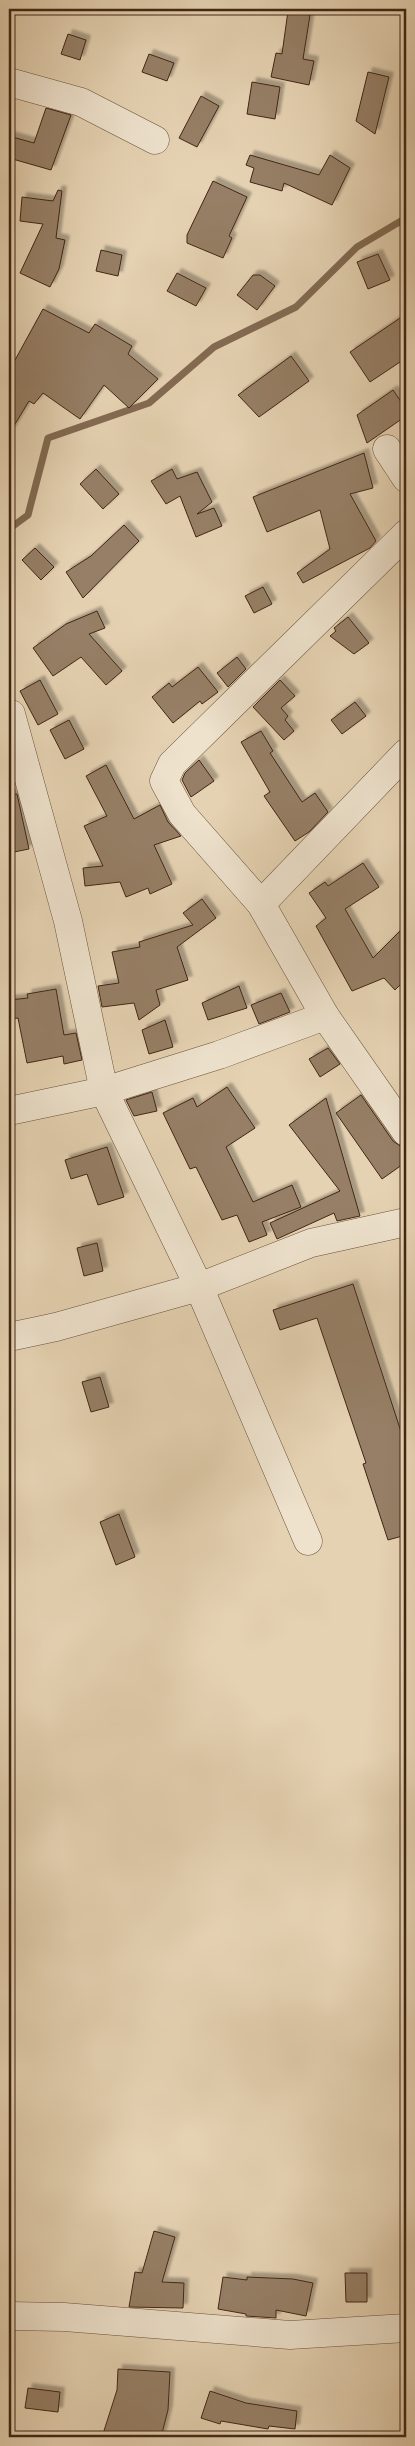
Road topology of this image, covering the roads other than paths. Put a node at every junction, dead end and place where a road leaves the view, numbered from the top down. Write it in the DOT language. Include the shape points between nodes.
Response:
graph roads {
  1 [pos="9,82"];
  2 [pos="155,140"];
  3 [pos="387,449"];
  4 [pos="406,478"];
  5 [pos="406,534"];
  6 [pos="12,714"];
  7 [pos="406,753"];
  8 [pos="261,904"];
  9 [pos="325,1016"];
  10 [pos="104,1091"];
  11 [pos="9,1111"];
  12 [pos="406,1132"];
  13 [pos="406,1222"];
  14 [pos="199,1287"];
  15 [pos="9,1338"];
  16 [pos="308,1541"];
  17 [pos="9,2316"];
  18 [pos="406,2328"];
  1 -- 2 [label="street" via="81,102"];
  3 -- 4 [label="street"];
  5 -- 8 [label="street" via="172,764 164,781 182,814"];
  6 -- 10 [label="street" via="68,921"];
  7 -- 8 [label="street"];
  8 -- 9 [label="street"];
  9 -- 10 [label="street" via="219,1055"];
  9 -- 12 [label="street"];
  10 -- 11 [label="street"];
  10 -- 14 [label="street"];
  13 -- 14 [label="street" via="311,1243"];
  14 -- 15 [label="street"];
  14 -- 16 [label="street"];
  17 -- 18 [label="street" via="64,2317 290,2335"];
}
